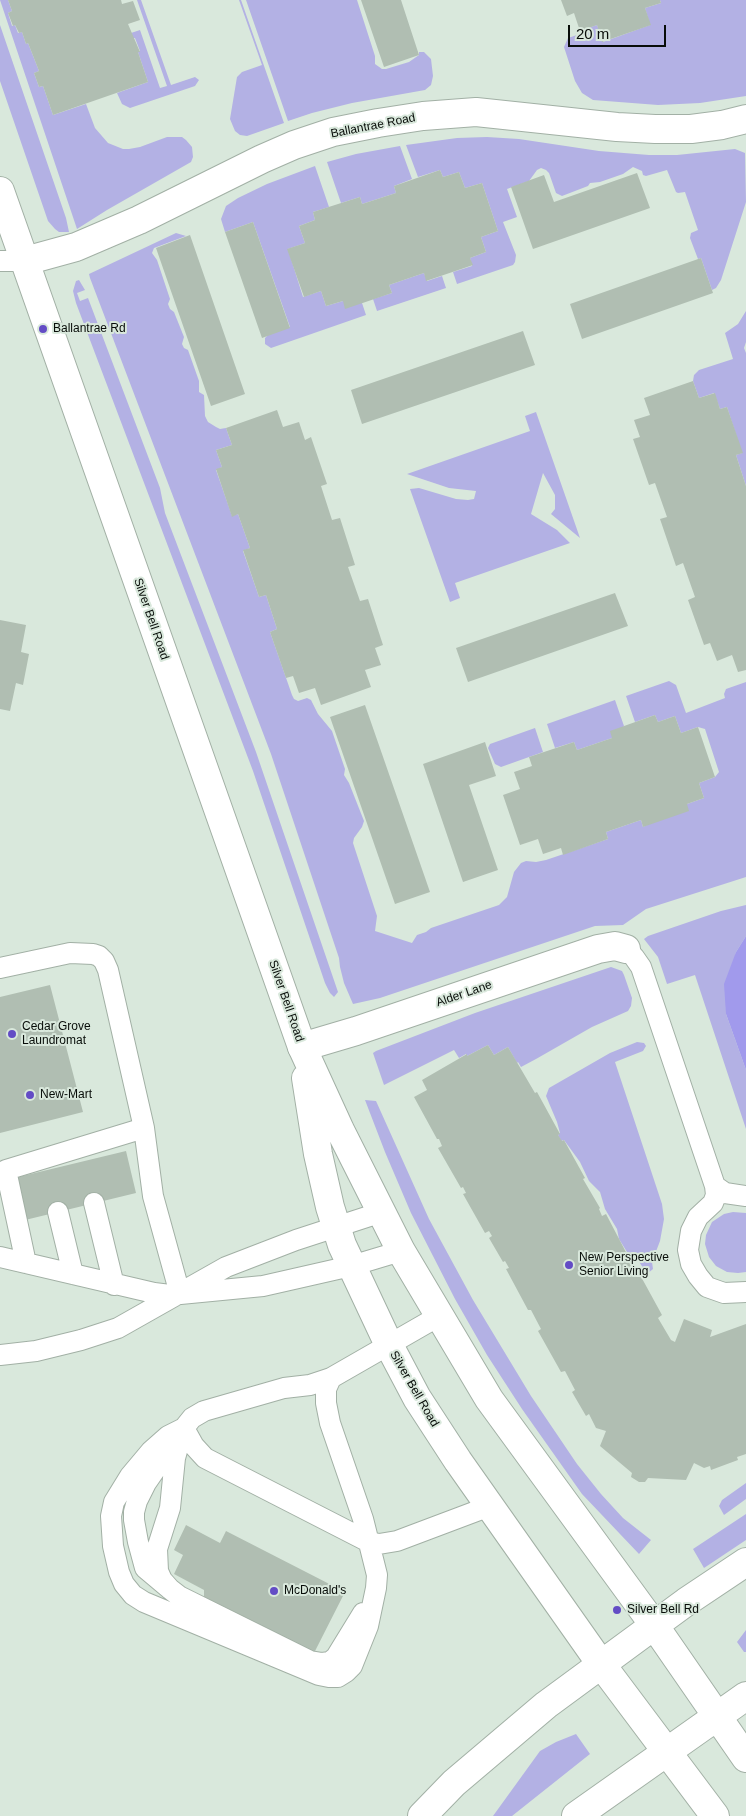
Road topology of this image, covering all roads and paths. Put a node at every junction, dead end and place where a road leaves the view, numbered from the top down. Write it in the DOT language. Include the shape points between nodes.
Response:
graph roads {
  1 [pos="746,119"];
  2 [pos="0,191"];
  3 [pos="12,261"];
  4 [pos="626,949"];
  5 [pos="0,968"];
  6 [pos="302,1047"];
  7 [pos="144,1128"];
  8 [pos="715,1186"];
  9 [pos="746,1196"];
  10 [pos="94,1203"];
  11 [pos="58,1212"];
  12 [pos="382,1212"];
  13 [pos="336,1227"];
  14 [pos="401,1251"];
  15 [pos="0,1257"];
  16 [pos="26,1264"];
  17 [pos="351,1266"];
  18 [pos="73,1274"];
  19 [pos="114,1285"];
  20 [pos="746,1292"];
  21 [pos="180,1294"];
  22 [pos="438,1316"];
  23 [pos="389,1346"];
  24 [pos="0,1354"];
  25 [pos="331,1378"];
  26 [pos="184,1428"];
  27 [pos="490,1506"];
  28 [pos="369,1542"];
  29 [pos="746,1562"];
  30 [pos="170,1589"];
  31 [pos="654,1625"];
  32 [pos="601,1664"];
  33 [pos="746,1696"];
  34 [pos="716,1717"];
  35 [pos="667,1752"];
  36 [pos="746,1758"];
  37 [pos="422,1816"];
  38 [pos="576,1816"];
  39 [pos="715,1816"];
  1 -- 3 [label="street, Ballantrae Road" via="690,129 655,129 476,112 378,123 333,132 294,145 76,247"];
  2 -- 3 [label="street, Silver Bell Road"];
  3 -- 6 [label="street, Silver Bell Road"];
  4 -- 6 [label="street, Alder Lane" via="615,946 598,949"];
  4 -- 8 [label="lane" via="640,967"];
  5 -- 7 [label="lane" via="70,953 93,954 104,961"];
  6 -- 12 [label="street, Silver Bell Road"];
  6 -- 13 [label="street, Silver Bell Road" via="318,1154"];
  7 -- 16 [label="lane" via="82,1153 6,1170"];
  7 -- 21 [label="lane" via="153,1196"];
  8 -- 9 [label="lane" via="725,1193"];
  8 -- 20 [label="lane" via="713,1203 692,1226 689,1258 707,1287 724,1293"];
  10 -- 19 [label="lane"];
  11 -- 18 [label="lane"];
  12 -- 13 [label="lane"];
  12 -- 14 [label="street, Silver Bell Road"];
  13 -- 17 [label="street, Silver Bell Road"];
  13 -- 21 [label="lane" via="226,1267"];
  14 -- 17 [label="lane"];
  14 -- 22 [label="street, Silver Bell Road"];
  15 -- 16 [label="lane"];
  16 -- 18 [label="lane"];
  17 -- 21 [label="lane" via="263,1286"];
  17 -- 23 [label="street, Silver Bell Road"];
  18 -- 19 [label="lane"];
  19 -- 21 [label="lane" via="154,1293"];
  21 -- 24 [label="lane" via="118,1328 45,1349"];
  22 -- 23 [label="lane"];
  22 -- 31 [label="street, Silver Bell Road" via="489,1399"];
  23 -- 25 [label="lane"];
  23 -- 27 [label="street, Silver Bell Road" via="417,1398"];
  25 -- 26 [label="lane" via="204,1411"];
  25 -- 28 [label="lane" via="326,1389 330,1423"];
  26 -- 28 [label="lane" via="205,1458"];
  26 -- 28 [label="lane" via="151,1450 114,1502 111,1516 113,1546 119,1572 133,1595 144,1602 319,1676 338,1677 352,1666 374,1605 377,1575"];
  26 -- 30 [label="lane" via="174,1458 170,1508 157,1549 158,1571"];
  26 -- 30 [label="lane" via="146,1482 134,1512 145,1568"];
  27 -- 28 [label="lane" via="397,1541"];
  27 -- 32 [label="street, Silver Bell Road"];
  28 -- 30 [label="lane" via="374,1568 363,1613 342,1650 330,1662 310,1660"];
  29 -- 31 [label="street"];
  31 -- 32 [label="street"];
  31 -- 34 [label="street, Silver Bell Road"];
  32 -- 35 [label="street, Silver Bell Road"];
  32 -- 37 [label="street" via="546,1705 454,1783"];
  33 -- 34 [label="street"];
  34 -- 35 [label="street"];
  34 -- 36 [label="street, Silver Bell Road"];
  35 -- 38 [label="street"];
  35 -- 39 [label="street, Silver Bell Road"];
}
